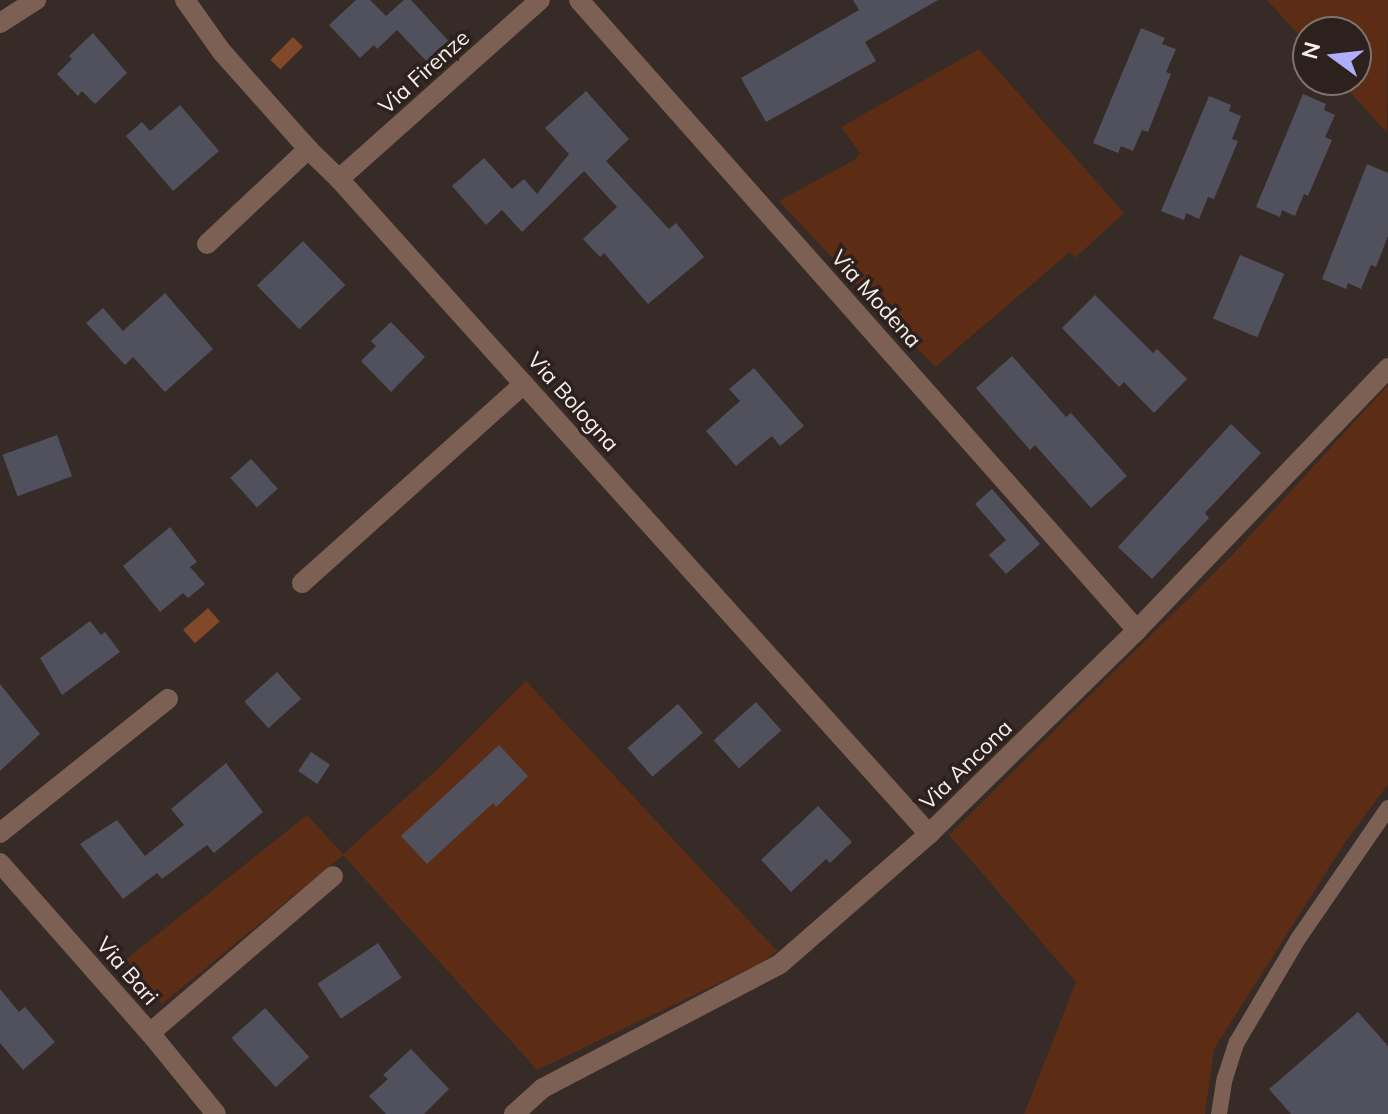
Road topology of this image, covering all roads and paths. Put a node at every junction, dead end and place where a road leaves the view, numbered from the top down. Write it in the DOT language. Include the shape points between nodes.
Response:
graph roads {
  1 [pos="36,0"];
  2 [pos="185,0"];
  3 [pos="540,0"];
  4 [pos="579,0"];
  5 [pos="0,23"];
  6 [pos="308,149"];
  7 [pos="339,179"];
  8 [pos="207,244"];
  9 [pos="1388,368"];
  10 [pos="524,384"];
  11 [pos="302,583"];
  12 [pos="1137,630"];
  13 [pos="168,699"];
  14 [pos="1388,808"];
  15 [pos="0,833"];
  16 [pos="929,834"];
  17 [pos="0,863"];
  18 [pos="333,876"];
  19 [pos="150,1033"];
  20 [pos="216,1114"];
  21 [pos="514,1114"];
  22 [pos="1219,1114"];
  1 -- 5 [label="street"];
  2 -- 6 [label="street, Via Bologna" via="222,52"];
  3 -- 7 [label="street, Via Firenze"];
  4 -- 12 [label="street, Via Modena"];
  6 -- 7 [label="street, Via Bologna"];
  6 -- 8 [label="street"];
  7 -- 10 [label="street, Via Bologna"];
  9 -- 12 [label="street, Via Ancona"];
  10 -- 11 [label="street"];
  10 -- 16 [label="street, Via Bologna"];
  12 -- 16 [label="street, Via Ancona"];
  13 -- 15 [label="street"];
  14 -- 22 [label="lane" via="1298,939 1237,1042"];
  16 -- 21 [label="street, Via Ancona" via="780,964 543,1088"];
  17 -- 19 [label="street, Via Bari"];
  18 -- 19 [label="street"];
  19 -- 20 [label="street, Via Bari"];
}
